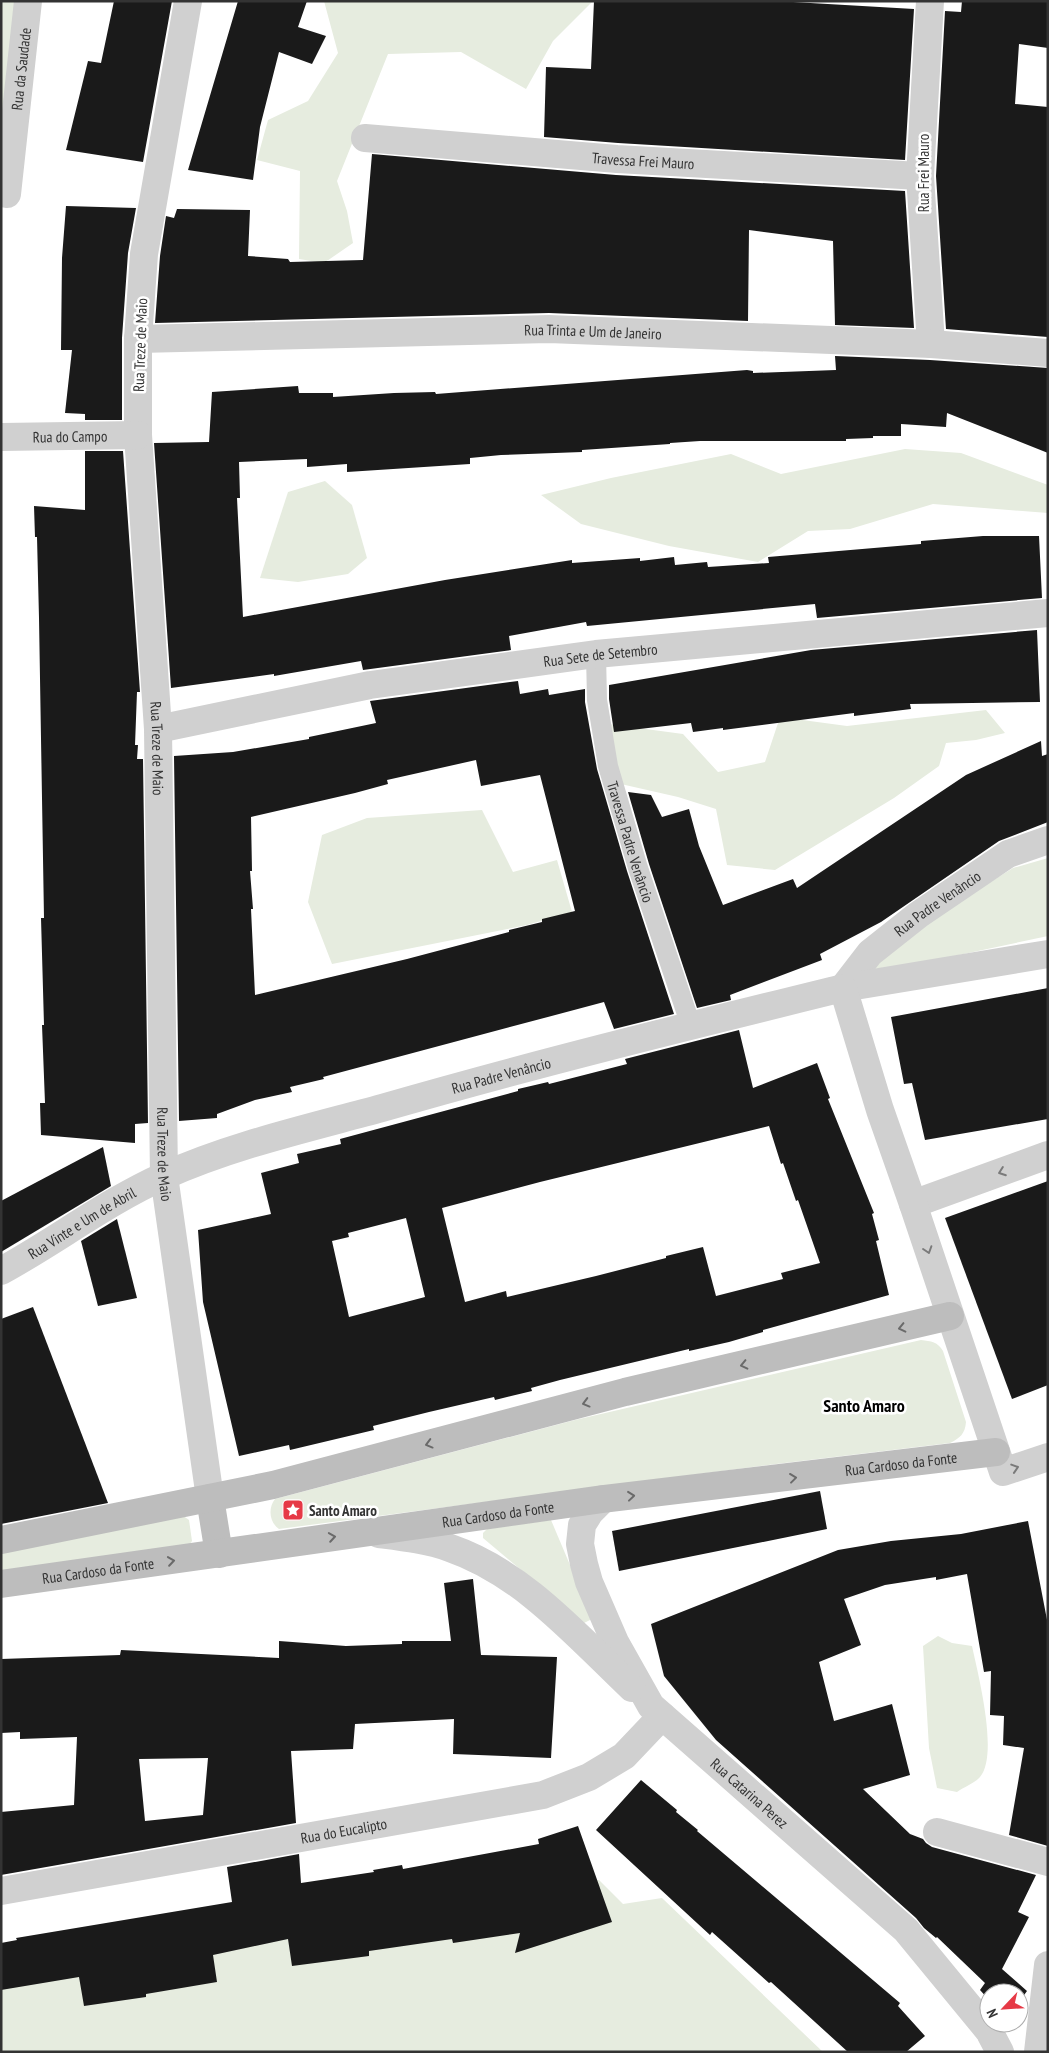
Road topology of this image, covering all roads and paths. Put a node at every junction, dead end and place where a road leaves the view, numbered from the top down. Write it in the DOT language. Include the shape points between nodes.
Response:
graph roads {
  1 [pos="28,1"];
  2 [pos="188,1"];
  3 [pos="930,1"];
  4 [pos="365,138"];
  5 [pos="920,176"];
  6 [pos="4,194"];
  7 [pos="138,339"];
  8 [pos="931,344"];
  9 [pos="1048,353"];
  10 [pos="138,435"];
  11 [pos="1,437"];
  12 [pos="1048,613"];
  13 [pos="596,654"];
  14 [pos="158,729"];
  15 [pos="1048,840"];
  16 [pos="1048,954"];
  17 [pos="843,988"];
  18 [pos="690,1026"];
  19 [pos="1048,1155"];
  20 [pos="164,1176"];
  21 [pos="914,1204"];
  22 [pos="1,1271"];
  23 [pos="950,1316"];
  24 [pos="996,1452"];
  25 [pos="1048,1457"];
  26 [pos="210,1498"];
  27 [pos="603,1499"];
  28 [pos="366,1532"];
  29 [pos="1,1540"];
  30 [pos="219,1554"];
  31 [pos="1,1584"];
  32 [pos="656,1711"];
  33 [pos="937,1832"];
  34 [pos="1048,1862"];
  35 [pos="1,1891"];
  36 [pos="1048,1965"];
  37 [pos="1000,2052"];
  38 [pos="1038,2052"];
  1 -- 6 [label="street, Rua da Saudade"];
  2 -- 7 [label="street, Rua Treze de Maio" via="144,254"];
  3 -- 5 [label="street, Rua Frei Mauro"];
  4 -- 5 [label="street, Travessa Frei Mauro" via="617,159"];
  5 -- 8 [label="street, Rua Frei Mauro"];
  7 -- 8 [label="street, Rua Trinta e Um de Janeiro" via="549,329"];
  7 -- 10 [label="street, Rua Treze de Maio"];
  8 -- 9 [label="street, Rua Trinta e Um de Janeiro"];
  10 -- 11 [label="street, Rua do Campo"];
  10 -- 14 [label="street, Rua Treze de Maio"];
  12 -- 13 [label="street, Rua Sete de Setembro"];
  13 -- 14 [label="street, Rua Sete de Setembro" via="370,685"];
  13 -- 18 [label="lane, Travessa Padre Venâncio" via="597,700 608,766"];
  14 -- 20 [label="street, Rua Treze de Maio"];
  15 -- 17 [label="street, Rua Padre Venâncio" via="1008,854 918,915 870,953"];
  16 -- 17 [label="street, Rua Padre Venâncio"];
  17 -- 18 [label="street, Rua Padre Venâncio"];
  17 -- 21 [label="street" via="880,1110"];
  18 -- 20 [label="street, Rua Padre Venâncio" via="433,1093 233,1150"];
  19 -- 21 [label="street, one-way"];
  20 -- 22 [label="street, Rua Vinte e Um de Abril"];
  20 -- 26 [label="street, Rua Treze de Maio"];
  21 -- 23 [label="street, one-way"];
  23 -- 24 [label="street"];
  23 -- 26 [label="main road, one-way" via="625,1392 273,1485"];
  24 -- 25 [label="street, one-way" via="1003,1472"];
  27 -- 24 [label="main road, Rua Cardoso da Fonte, one-way"];
  26 -- 29 [label="main road"];
  26 -- 30 [label="main road"];
  27 -- 28 [label="main road, Rua Cardoso da Fonte"];
  27 -- 32 [label="street, Rua Catarina Perez" via="582,1524 580,1544 584,1564 615,1642"];
  30 -- 28 [label="main road, Rua Cardoso da Fonte, one-way"];
  28 -- 32 [label="street" via="449,1547 503,1572 526,1589"];
  31 -- 30 [label="main road, Rua Cardoso da Fonte, one-way"];
  32 -- 35 [label="street, Rua do Eucalipto" via="624,1756 589,1777 543,1795"];
  32 -- 37 [label="street, Rua Catarina Perez" via="906,1930 989,2030"];
  33 -- 34 [label="street"];
  36 -- 38 [label="street"];
}
